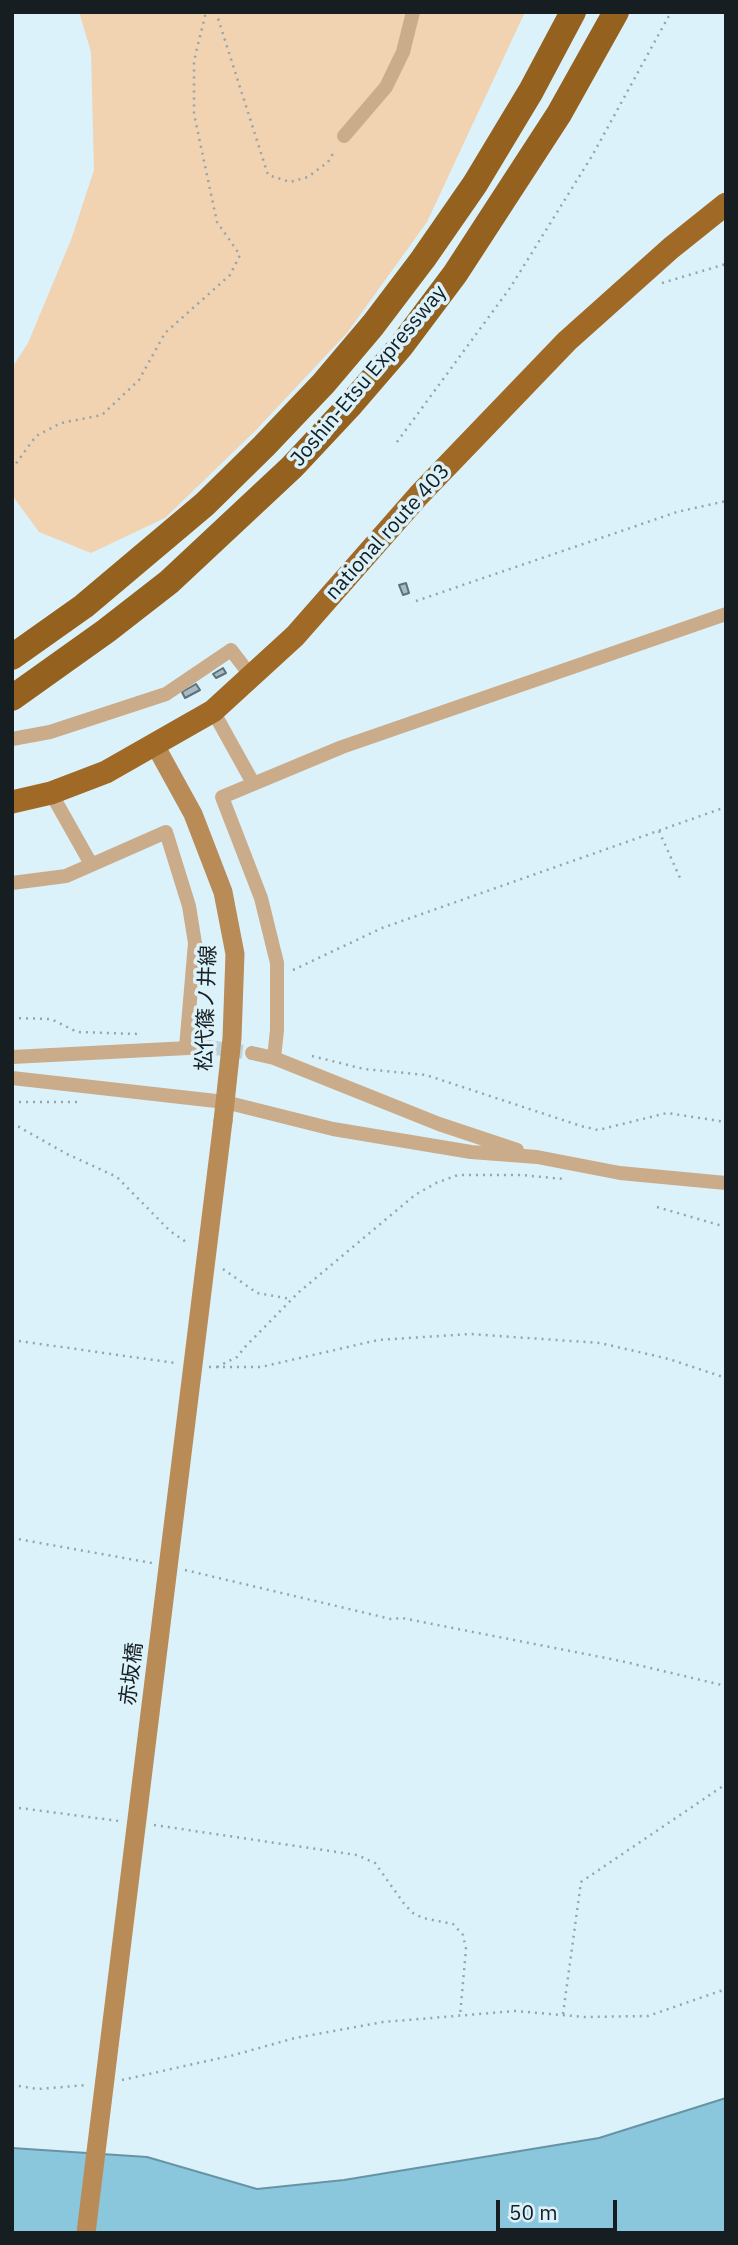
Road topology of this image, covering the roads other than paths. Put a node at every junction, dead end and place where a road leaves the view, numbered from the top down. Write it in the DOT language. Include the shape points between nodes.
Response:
graph roads {
  1 [pos="413,12"];
  2 [pos="573,12"];
  3 [pos="616,12"];
  4 [pos="344,135"];
  5 [pos="726,204"];
  6 [pos="726,614"];
  7 [pos="15,655"];
  8 [pos="251,676"];
  9 [pos="12,698"];
  10 [pos="213,710"];
  11 [pos="12,739"];
  12 [pos="155,745"];
  13 [pos="253,783"];
  14 [pos="51,793"];
  15 [pos="12,802"];
  16 [pos="91,864"];
  17 [pos="12,883"];
  18 [pos="208,1046"];
  19 [pos="186,1047"];
  20 [pos="274,1052"];
  21 [pos="252,1053"];
  22 [pos="12,1057"];
  23 [pos="12,1078"];
  24 [pos="224,1112"];
  25 [pos="537,1157"];
  26 [pos="726,1183"];
  27 [pos="86,2233"];
  1 -- 4 [label="street" via="403,51 386,87"];
  2 -- 7 [label="highway, Joshin-Etsu Expressway" via="475,184 373,325 323,384 205,504 84,606"];
  3 -- 9 [label="highway, Joshin-Etsu Expressway" via="559,114 455,274 351,404 188,565"];
  5 -- 8 [label="highway, national route 403" via="567,341 419,495 295,636"];
  6 -- 13 [label="street" via="342,747"];
  8 -- 10 [label="highway, national route 403"];
  8 -- 11 [label="street" via="231,650 166,694 50,732"];
  10 -- 12 [label="highway, national route 403"];
  10 -- 13 [label="street"];
  12 -- 14 [label="highway, national route 403" via="106,772"];
  12 -- 24 [label="main road, 松代篠ノ井線" via="193,814 223,892 235,954"];
  13 -- 20 [label="street" via="222,797 261,898 277,963"];
  14 -- 15 [label="highway, national route 403"];
  14 -- 16 [label="street"];
  16 -- 17 [label="street" via="66,876"];
  16 -- 19 [label="street" via="166,832 189,905 195,943"];
  18 -- 19 [label="street"];
  19 -- 22 [label="street"];
  20 -- 21 [label="street"];
  20 -- 25 [label="street" via="439,1124"];
  23 -- 24 [label="street"];
  24 -- 25 [label="street" via="471,1152"];
  24 -- 27 [label="main road, 赤坂橋, bridge"];
  25 -- 26 [label="street" via="620,1173"];
}
